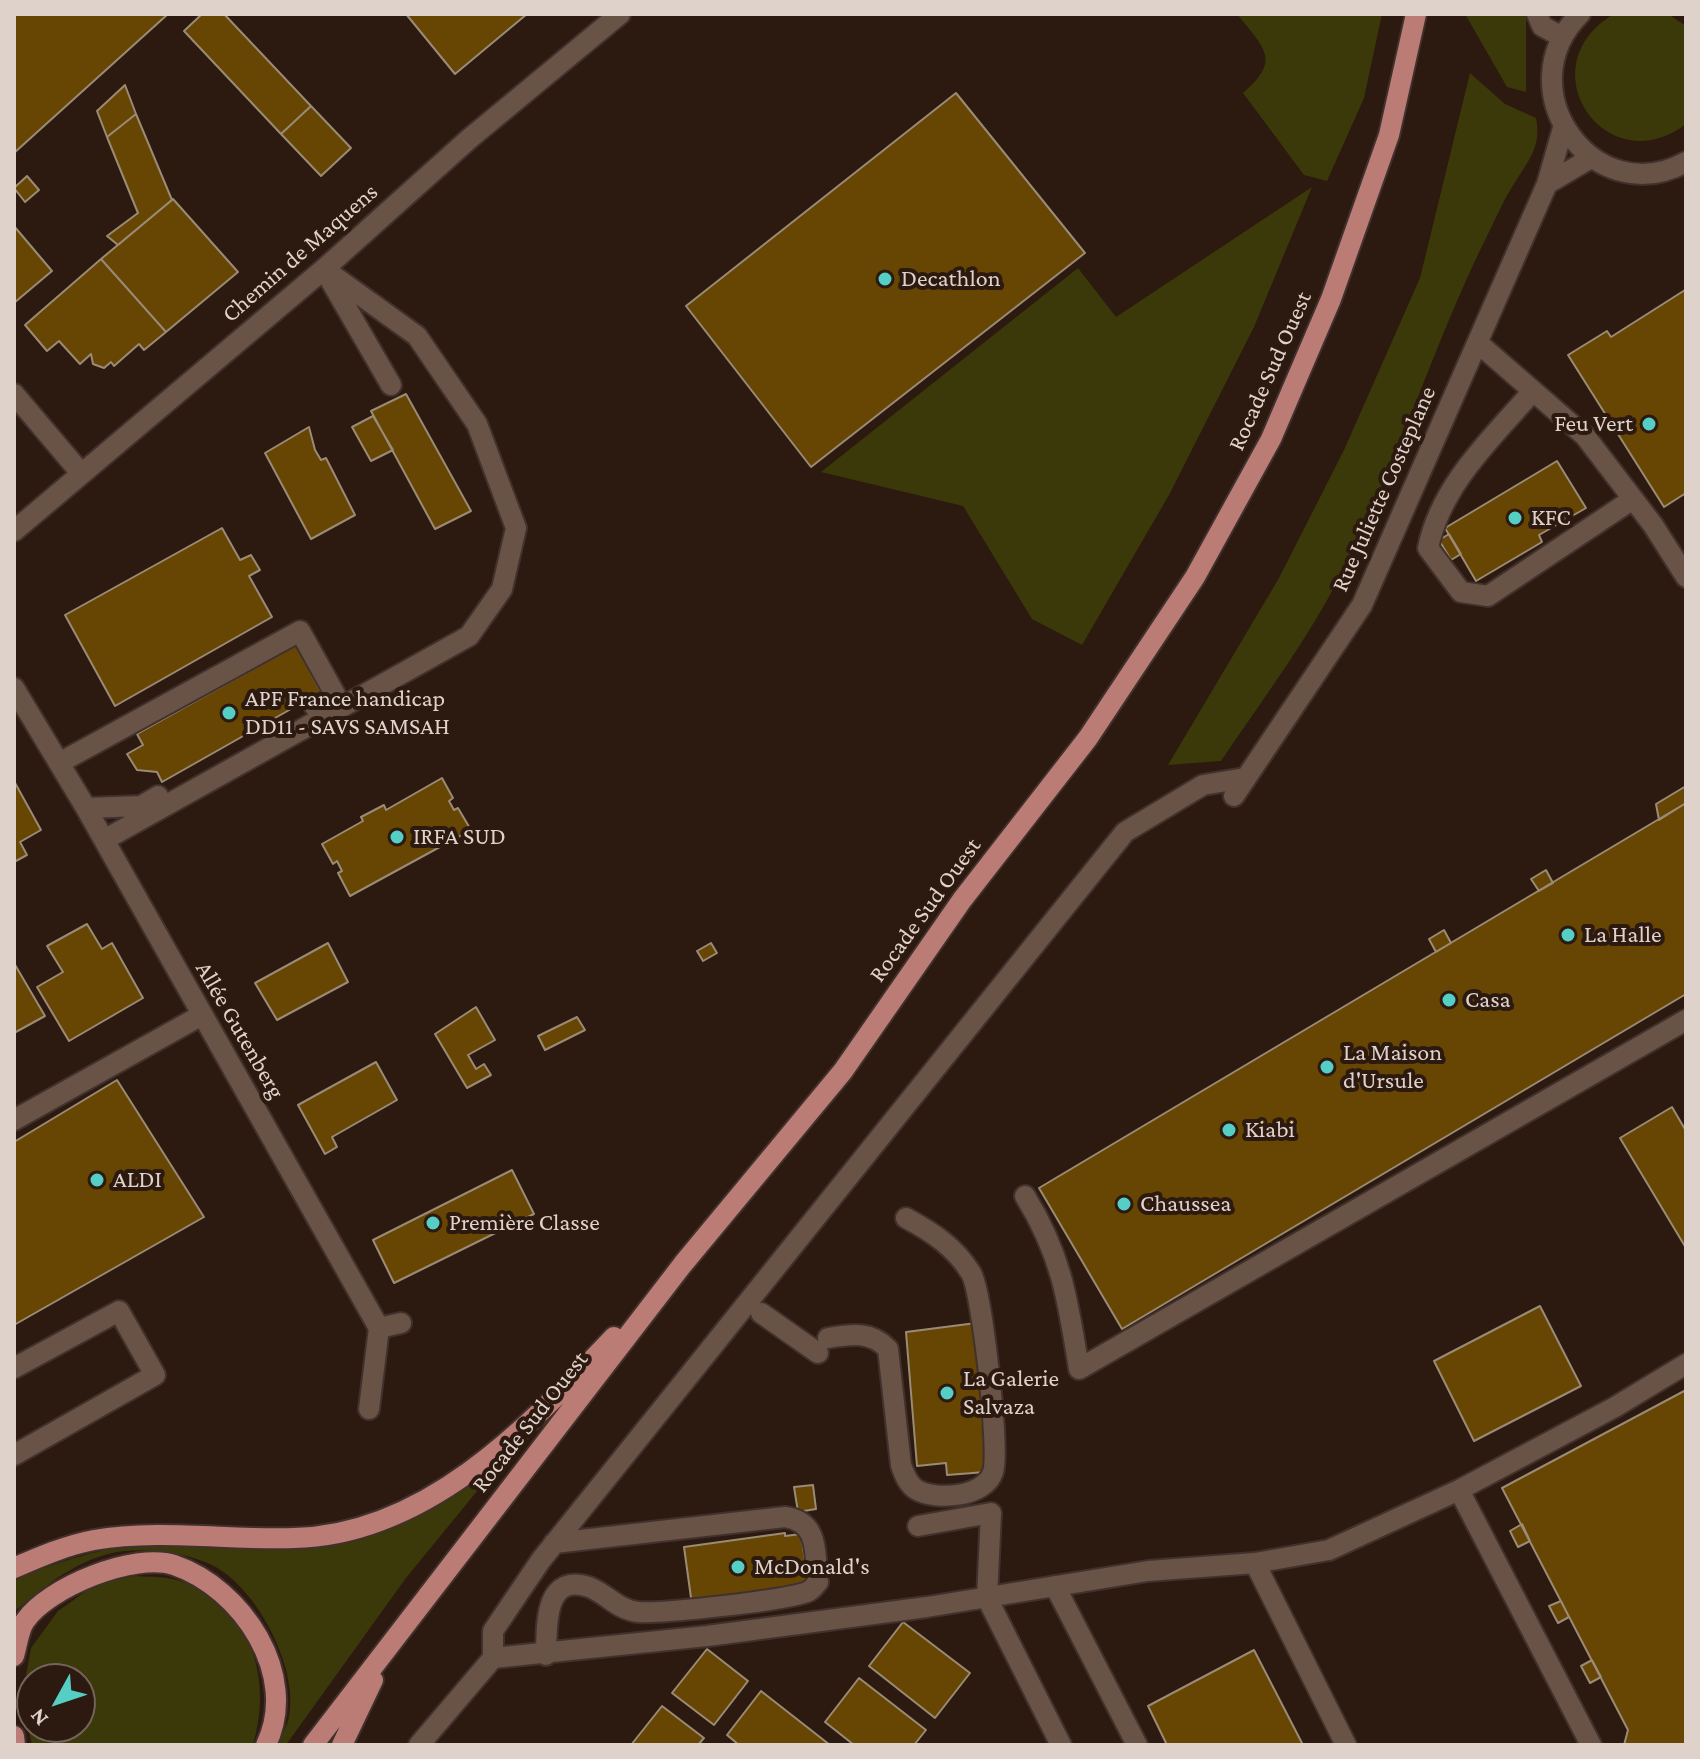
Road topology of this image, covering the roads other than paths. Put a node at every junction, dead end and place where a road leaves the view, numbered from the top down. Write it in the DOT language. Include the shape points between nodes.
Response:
graph roads {
  1 [pos="620,14"];
  2 [pos="1416,14"];
  3 [pos="1537,14"];
  4 [pos="1580,14"];
  5 [pos="1562,37"];
  6 [pos="1563,128"];
  7 [pos="1591,158"];
  8 [pos="1683,169"];
  9 [pos="1547,184"];
  10 [pos="324,269"];
  11 [pos="1478,343"];
  12 [pos="391,385"];
  13 [pos="1532,392"];
  14 [pos="14,394"];
  15 [pos="80,472"];
  16 [pos="1633,499"];
  17 [pos="14,531"];
  18 [pos="1686,577"];
  19 [pos="14,688"];
  20 [pos="59,763"];
  21 [pos="1245,778"];
  22 [pos="1234,796"];
  23 [pos="86,808"];
  24 [pos="104,840"];
  25 [pos="202,1015"];
  26 [pos="1686,1020"];
  27 [pos="14,1120"];
  28 [pos="1025,1196"];
  29 [pos="906,1218"];
  30 [pos="683,1264"];
  31 [pos="761,1313"];
  32 [pos="401,1323"];
  33 [pos="379,1328"];
  34 [pos="1686,1364"];
  35 [pos="14,1368"];
  36 [pos="369,1409"];
  37 [pos="14,1455"];
  38 [pos="1459,1490"];
  39 [pos="918,1526"];
  40 [pos="554,1543"];
  41 [pos="1255,1563"];
  42 [pos="14,1568"];
  43 [pos="1055,1586"];
  44 [pos="987,1598"];
  45 [pos="19,1624"];
  46 [pos="389,1645"];
  47 [pos="546,1655"];
  48 [pos="14,1656"];
  49 [pos="493,1658"];
  50 [pos="14,1736"];
  51 [pos="15,1745"];
  52 [pos="266,1745"];
  53 [pos="313,1745"];
  54 [pos="342,1745"];
  55 [pos="419,1745"];
  56 [pos="1061,1745"];
  57 [pos="1137,1745"];
  58 [pos="1346,1745"];
  59 [pos="1591,1745"];
  1 -- 10 [label="street, Chemin de Maquens"];
  2 -- 30 [label="main road, Rocade Sud Ouest" via="1389,135 1331,299 1271,439 1195,577 1088,738 962,900 843,1071"];
  3 -- 5 [label="street" via="1542,26"];
  4 -- 5 [label="street"];
  5 -- 6 [label="street" via="1550,74 1552,100"];
  6 -- 7 [label="street"];
  6 -- 9 [label="street, Rue Juliette Costeplane"];
  7 -- 8 [label="street" via="1627,172"];
  7 -- 9 [label="street"];
  9 -- 11 [label="street, Rue Juliette Costeplane"];
  10 -- 12 [label="street"];
  10 -- 15 [label="street, Chemin de Maquens"];
  10 -- 24 [label="street" via="417,336 477,424 516,528 502,589 469,636"];
  11 -- 13 [label="street"];
  11 -- 21 [label="street, Rue Juliette Costeplane" via="1362,605"];
  13 -- 16 [label="street" via="1585,436"];
  13 -- 16 [label="street" via="1466,468 1434,521 1428,548 1461,592 1488,596"];
  14 -- 15 [label="street"];
  15 -- 17 [label="street, Chemin de Maquens"];
  16 -- 18 [label="street"];
  19 -- 20 [label="street, Allée Gutenberg"];
  20 -- 23 [label="street, Allée Gutenberg"];
  20 -- 23 [label="street" via="300,631 336,696 141,806"];
  21 -- 22 [label="street, Rue Juliette Costeplane"];
  21 -- 40 [label="street" via="1203,785 1125,832"];
  23 -- 24 [label="street, Allée Gutenberg"];
  24 -- 25 [label="street, Allée Gutenberg"];
  25 -- 27 [label="street"];
  25 -- 33 [label="street, Allée Gutenberg" via="325,1212"];
  26 -- 28 [label="street" via="1079,1369 1064,1278"];
  29 -- 31 [label="street" via="959,1254 973,1276 994,1434 993,1473 979,1488 933,1494 916,1490 906,1479 888,1349 879,1339 856,1333 823,1346"];
  30 -- 42 [label="main road" via="538,1413 430,1500 375,1522 297,1538 123,1536 90,1541"];
  30 -- 46 [label="main road, Rocade Sud Ouest"];
  32 -- 33 [label="street"];
  33 -- 36 [label="street"];
  34 -- 38 [label="street"];
  35 -- 37 [label="street" via="119,1311 155,1375"];
  38 -- 41 [label="street" via="1329,1550"];
  38 -- 59 [label="street"];
  39 -- 44 [label="street" via="991,1513"];
  40 -- 47 [label="street" via="801,1519 810,1528 818,1582 801,1594 637,1612 589,1587 571,1585 553,1596 548,1606"];
  40 -- 49 [label="street" via="493,1631"];
  41 -- 43 [label="street" via="1148,1571"];
  41 -- 58 [label="street"];
  43 -- 44 [label="street"];
  43 -- 57 [label="street"];
  44 -- 47 [label="street"];
  44 -- 56 [label="street"];
  45 -- 48 [label="main road"];
  45 -- 52 [label="main road" via="86,1577 126,1566 171,1564 210,1582 246,1614 268,1661 277,1694"];
  46 -- 53 [label="main road, Rocade Sud Ouest"];
  46 -- 54 [label="main road"];
  47 -- 49 [label="street"];
  49 -- 55 [label="street"];
  50 -- 51 [label="main road"];
}
